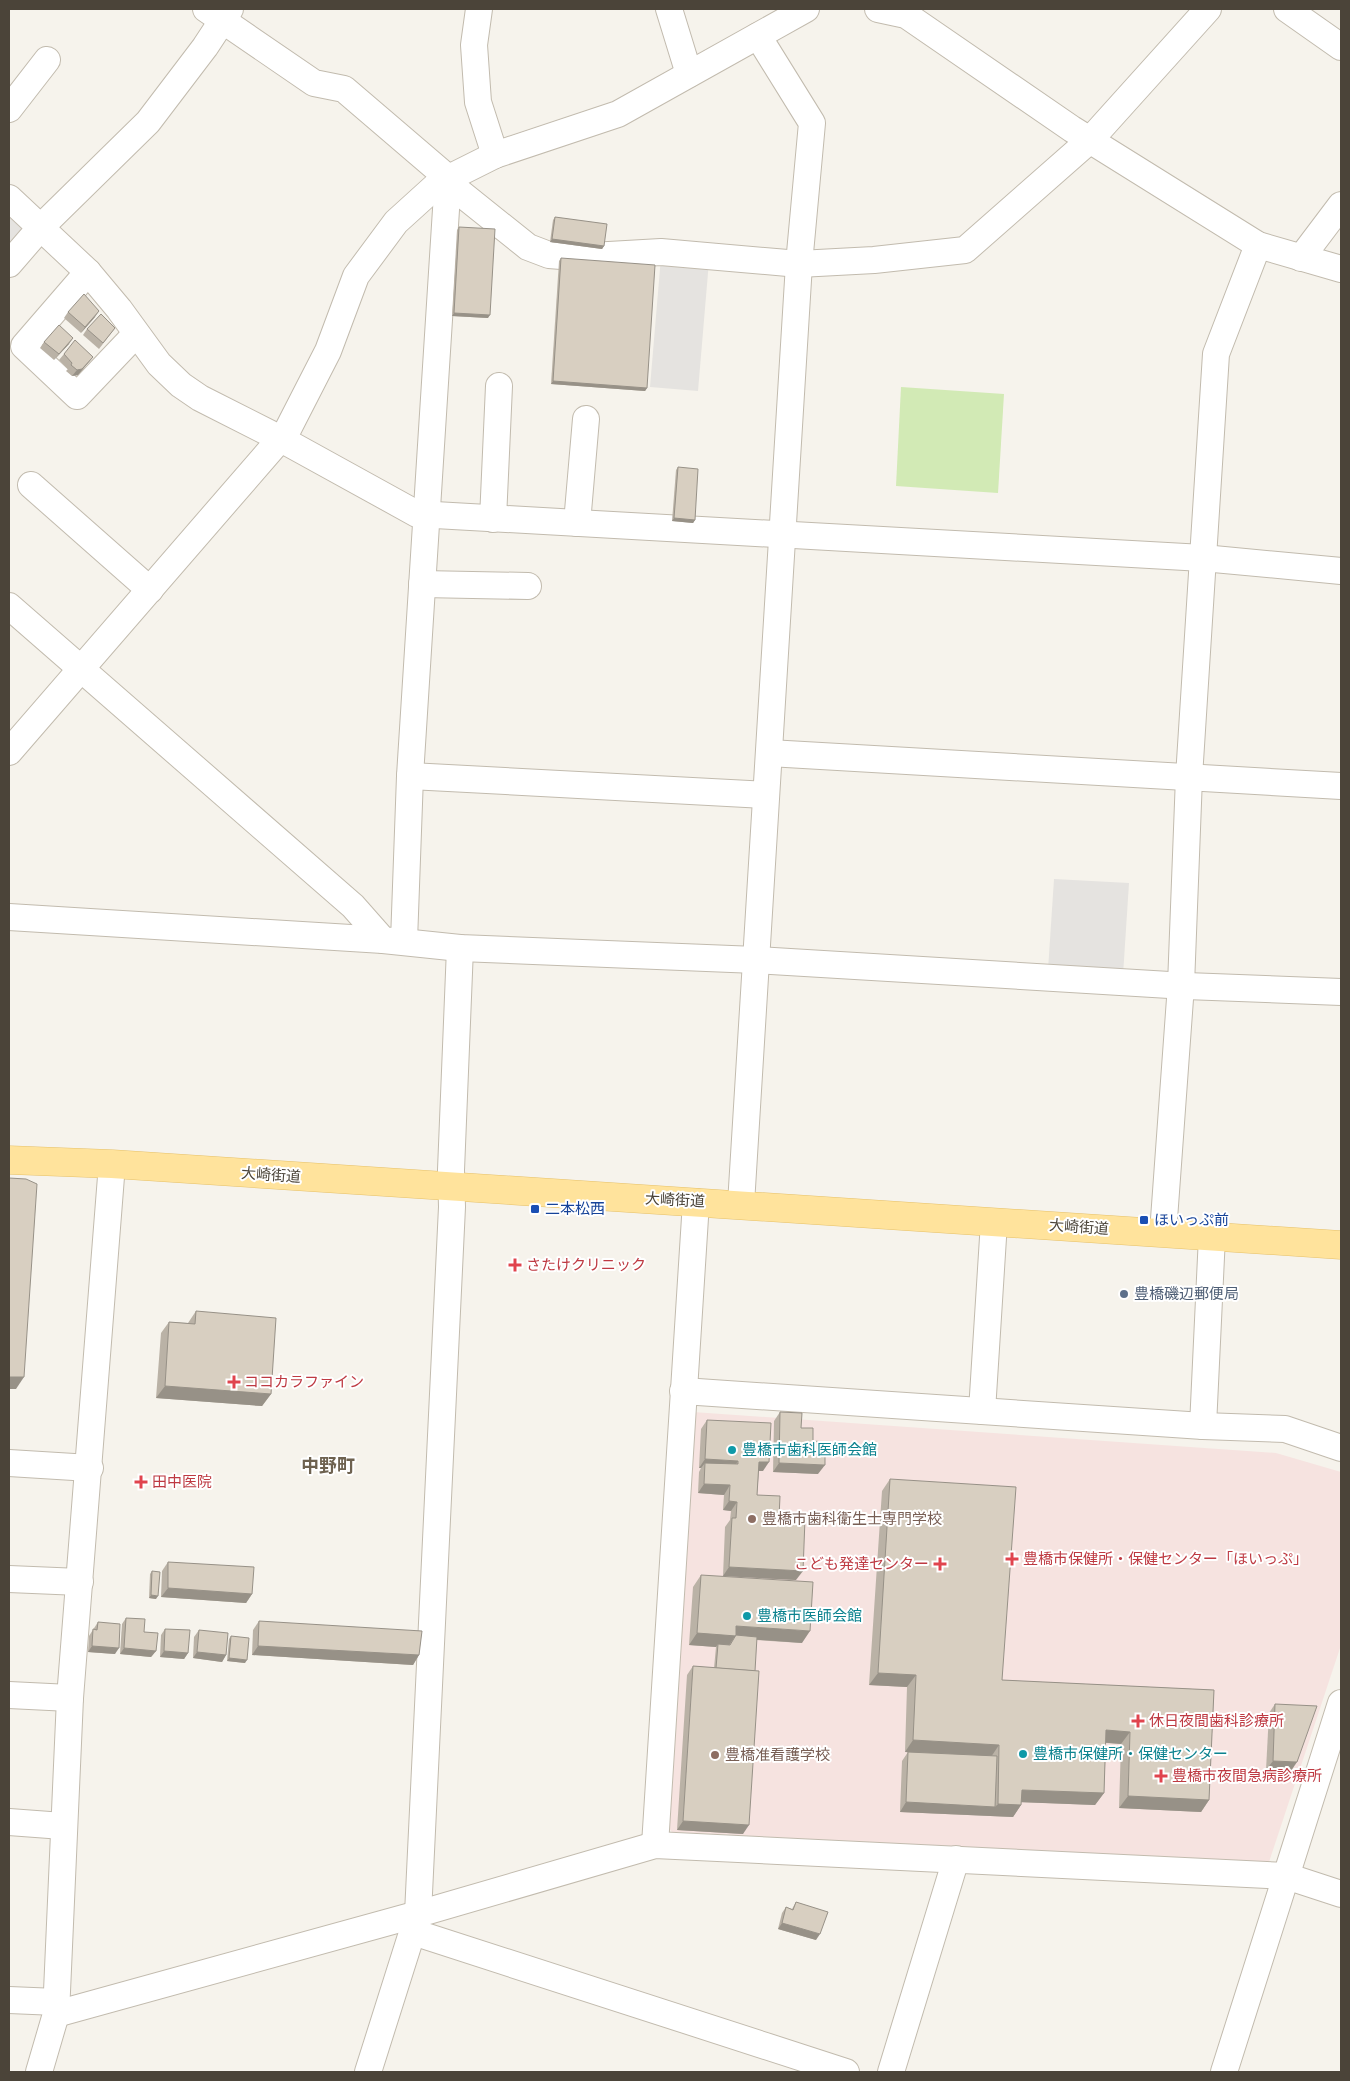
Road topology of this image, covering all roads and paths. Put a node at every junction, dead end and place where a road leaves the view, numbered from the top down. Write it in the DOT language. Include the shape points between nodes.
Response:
graph roads {
  1 [pos="479,9"];
  2 [pos="669,9"];
  3 [pos="806,9"];
  4 [pos="878,9"];
  5 [pos="1208,9"];
  6 [pos="1287,9"];
  7 [pos="219,13"];
  8 [pos="758,36"];
  9 [pos="1341,47"];
  10 [pos="47,60"];
  11 [pos="689,74"];
  12 [pos="9,109"];
  13 [pos="1090,140"];
  14 [pos="495,155"];
  15 [pos="448,181"];
  16 [pos="9,198"];
  17 [pos="1341,205"];
  18 [pos="41,227"];
  19 [pos="1258,245"];
  20 [pos="1302,258"];
  21 [pos="9,264"];
  22 [pos="799,264"];
  23 [pos="1341,269"];
  24 [pos="88,272"];
  25 [pos="136,334"];
  26 [pos="499,386"];
  27 [pos="586,419"];
  28 [pos="281,439"];
  29 [pos="31,486"];
  30 [pos="426,516"];
  31 [pos="493,519"];
  32 [pos="577,523"];
  33 [pos="782,534"];
  34 [pos="1203,558"];
  35 [pos="1341,571"];
  36 [pos="422,584"];
  37 [pos="528,586"];
  38 [pos="150,590"];
  39 [pos="9,606"];
  40 [pos="80,670"];
  41 [pos="9,752"];
  42 [pos="769,753"];
  43 [pos="410,776"];
  44 [pos="1189,777"];
  45 [pos="1341,786"];
  46 [pos="766,795"];
  47 [pos="9,917"];
  48 [pos="394,940"];
  49 [pos="460,948"];
  50 [pos="756,960"];
  51 [pos="1181,985"];
  52 [pos="1341,992"];
  53 [pos="9,1160"];
  54 [pos="112,1164"];
  55 [pos="452,1187"];
  56 [pos="696,1202"];
  57 [pos="741,1204"];
  58 [pos="994,1222"];
  59 [pos="1163,1233"];
  60 [pos="1212,1236"];
  61 [pos="1341,1245"];
  62 [pos="684,1391"];
  63 [pos="982,1411"];
  64 [pos="1203,1426"];
  65 [pos="1341,1448"];
  66 [pos="9,1463"];
  67 [pos="90,1468"];
  68 [pos="9,1579"];
  69 [pos="80,1582"];
  70 [pos="9,1695"];
  71 [pos="70,1698"];
  72 [pos="1341,1703"];
  73 [pos="9,1822"];
  74 [pos="64,1826"];
  75 [pos="654,1845"];
  76 [pos="956,1859"];
  77 [pos="1286,1876"];
  78 [pos="1341,1894"];
  79 [pos="415,1923"];
  80 [pos="9,2000"];
  81 [pos="57,2008"];
  82 [pos="39,2072"];
  83 [pos="368,2072"];
  84 [pos="846,2072"];
  85 [pos="891,2072"];
  86 [pos="1224,2072"];
  1 -- 14 [label="street" via="474,45 478,102"];
  2 -- 11 [label="street"];
  3 -- 8 [label="street"];
  4 -- 13 [label="street" via="906,15"];
  5 -- 13 [label="street"];
  6 -- 9 [label="street"];
  7 -- 15 [label="street" via="314,84 344,89"];
  7 -- 18 [label="street" via="205,47 148,122"];
  8 -- 11 [label="street"];
  8 -- 22 [label="street" via="812,123"];
  10 -- 12 [label="street"];
  11 -- 14 [label="street" via="618,114"];
  13 -- 19 [label="street"];
  13 -- 22 [label="street" via="965,250"];
  14 -- 15 [label="street"];
  15 -- 22 [label="street" via="528,247 549,255 574,257 661,252"];
  15 -- 28 [label="street" via="439,183 396,222 356,276 328,351"];
  15 -- 30 [label="street"];
  16 -- 18 [label="street"];
  17 -- 20 [label="street"];
  18 -- 21 [label="street"];
  18 -- 24 [label="street"];
  19 -- 20 [label="street"];
  19 -- 34 [label="street" via="1216,354"];
  20 -- 23 [label="street"];
  22 -- 33 [label="street"];
  24 -- 25 [label="street"];
  24 -- 25 [label="street" via="24,346 77,396"];
  25 -- 28 [label="street" via="159,364 181,385"];
  26 -- 31 [label="street"];
  27 -- 32 [label="street"];
  28 -- 30 [label="street"];
  28 -- 38 [label="street"];
  29 -- 38 [label="street"];
  30 -- 31 [label="street"];
  30 -- 36 [label="street"];
  31 -- 32 [label="street"];
  32 -- 33 [label="street"];
  33 -- 34 [label="street"];
  33 -- 42 [label="street"];
  34 -- 35 [label="street"];
  34 -- 44 [label="street"];
  36 -- 37 [label="street"];
  36 -- 43 [label="street"];
  38 -- 40 [label="street"];
  39 -- 40 [label="street"];
  40 -- 41 [label="street"];
  40 -- 48 [label="street"];
  42 -- 44 [label="street"];
  42 -- 46 [label="street"];
  43 -- 46 [label="street"];
  43 -- 48 [label="street"];
  44 -- 45 [label="street"];
  44 -- 51 [label="street"];
  46 -- 50 [label="street"];
  47 -- 48 [label="street"];
  48 -- 49 [label="street"];
  49 -- 50 [label="street"];
  49 -- 55 [label="street"];
  50 -- 51 [label="street"];
  50 -- 57 [label="street"];
  51 -- 52 [label="street"];
  51 -- 59 [label="street"];
  53 -- 54 [label="main road, 大崎街道"];
  54 -- 55 [label="main road, 大崎街道"];
  54 -- 67 [label="street"];
  55 -- 56 [label="main road, 大崎街道"];
  55 -- 79 [label="street"];
  56 -- 57 [label="main road, 大崎街道"];
  56 -- 62 [label="street"];
  57 -- 58 [label="main road, 大崎街道"];
  58 -- 59 [label="main road, 大崎街道"];
  58 -- 63 [label="street"];
  59 -- 60 [label="main road, 大崎街道"];
  60 -- 61 [label="main road, 大崎街道"];
  60 -- 64 [label="street"];
  62 -- 63 [label="street"];
  62 -- 75 [label="street"];
  63 -- 64 [label="street"];
  64 -- 65 [label="street" via="1285,1429"];
  66 -- 67 [label="street"];
  67 -- 69 [label="street"];
  68 -- 69 [label="street"];
  69 -- 71 [label="street"];
  70 -- 71 [label="street"];
  71 -- 74 [label="street"];
  72 -- 77 [label="street"];
  73 -- 74 [label="street"];
  74 -- 81 [label="street"];
  75 -- 76 [label="street"];
  75 -- 79 [label="street"];
  76 -- 77 [label="street"];
  76 -- 85 [label="street"];
  77 -- 78 [label="street"];
  77 -- 86 [label="street"];
  79 -- 81 [label="street"];
  79 -- 83 [label="street"];
  79 -- 84 [label="street"];
  80 -- 81 [label="street"];
  81 -- 82 [label="street"];
}
